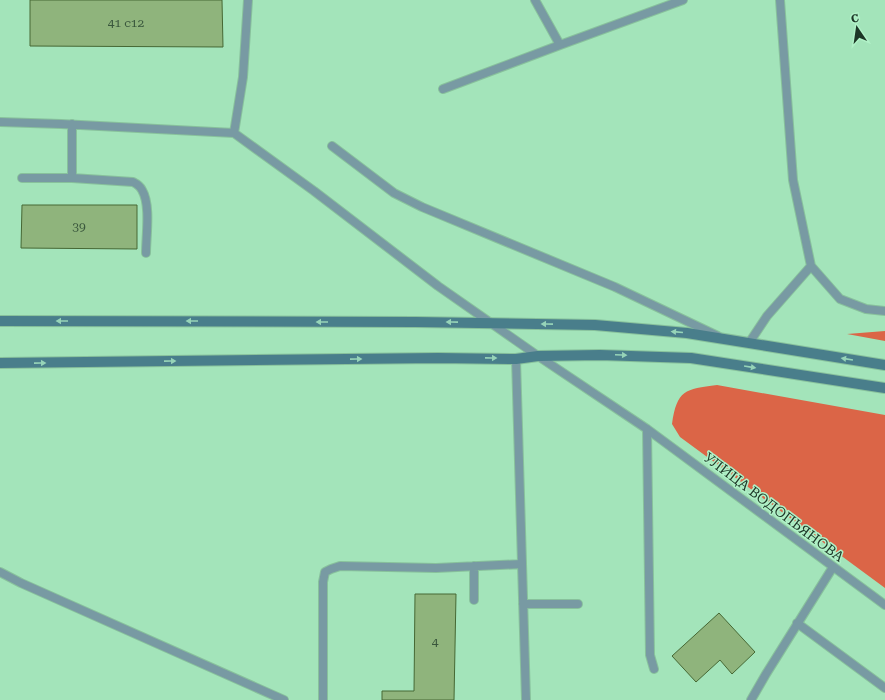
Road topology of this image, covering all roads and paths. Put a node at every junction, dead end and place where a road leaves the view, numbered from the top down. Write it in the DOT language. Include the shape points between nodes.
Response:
graph roads {
  1 [pos="248,0"];
  2 [pos="535,0"];
  3 [pos="682,0"];
  4 [pos="780,0"];
  5 [pos="560,45"];
  6 [pos="443,89"];
  7 [pos="0,122"];
  8 [pos="72,124"];
  9 [pos="234,133"];
  10 [pos="332,146"];
  11 [pos="22,178"];
  12 [pos="72,178"];
  13 [pos="146,253"];
  14 [pos="811,266"];
  15 [pos="885,311"];
  16 [pos="0,321"];
  17 [pos="491,323"];
  18 [pos="723,338"];
  19 [pos="749,343"];
  20 [pos="538,356"];
  21 [pos="516,359"];
  22 [pos="0,363"];
  23 [pos="885,366"];
  24 [pos="885,388"];
  25 [pos="647,429"];
  26 [pos="522,564"];
  27 [pos="474,566"];
  28 [pos="833,567"];
  29 [pos="0,572"];
  30 [pos="474,600"];
  31 [pos="523,604"];
  32 [pos="578,604"];
  33 [pos="885,605"];
  34 [pos="797,623"];
  35 [pos="654,669"];
  36 [pos="885,688"];
  37 [pos="284,700"];
  38 [pos="323,700"];
  39 [pos="526,700"];
  40 [pos="751,700"];
  1 -- 9 [label="lane" via="242,77"];
  2 -- 5 [label="lane"];
  3 -- 5 [label="lane"];
  4 -- 14 [label="lane" via="793,180"];
  5 -- 6 [label="lane"];
  7 -- 8 [label="lane"];
  8 -- 9 [label="lane"];
  8 -- 12 [label="lane"];
  9 -- 17 [label="lane, УЛИЦА ВОДОПЬЯНОВА"];
  10 -- 18 [label="lane" via="394,193 422,207 615,287"];
  11 -- 12 [label="lane"];
  12 -- 13 [label="lane" via="133,182 139,185 147,205"];
  14 -- 15 [label="lane" via="840,299 866,309"];
  14 -- 19 [label="lane" via="767,316"];
  17 -- 16 [label="main road, one-way"];
  18 -- 17 [label="main road, one-way" via="595,325"];
  17 -- 20 [label="lane, УЛИЦА ВОДОПЬЯНОВА"];
  18 -- 19 [label="main road"];
  23 -- 19 [label="main road, one-way"];
  20 -- 21 [label="main road"];
  20 -- 24 [label="main road, one-way" via="691,358"];
  20 -- 25 [label="lane, УЛИЦА ВОДОПЬЯНОВА"];
  22 -- 21 [label="main road, one-way"];
  21 -- 26 [label="lane"];
  25 -- 28 [label="lane, УЛИЦА ВОДОПЬЯНОВА"];
  25 -- 35 [label="lane" via="650,655"];
  26 -- 27 [label="lane"];
  26 -- 31 [label="lane"];
  27 -- 30 [label="lane"];
  27 -- 38 [label="lane" via="340,566 325,572"];
  28 -- 33 [label="lane, УЛИЦА ВОДОПЬЯНОВА"];
  28 -- 34 [label="lane"];
  29 -- 37 [label="lane"];
  31 -- 32 [label="lane"];
  31 -- 39 [label="lane"];
  34 -- 36 [label="lane"];
  34 -- 40 [label="lane"];
}
